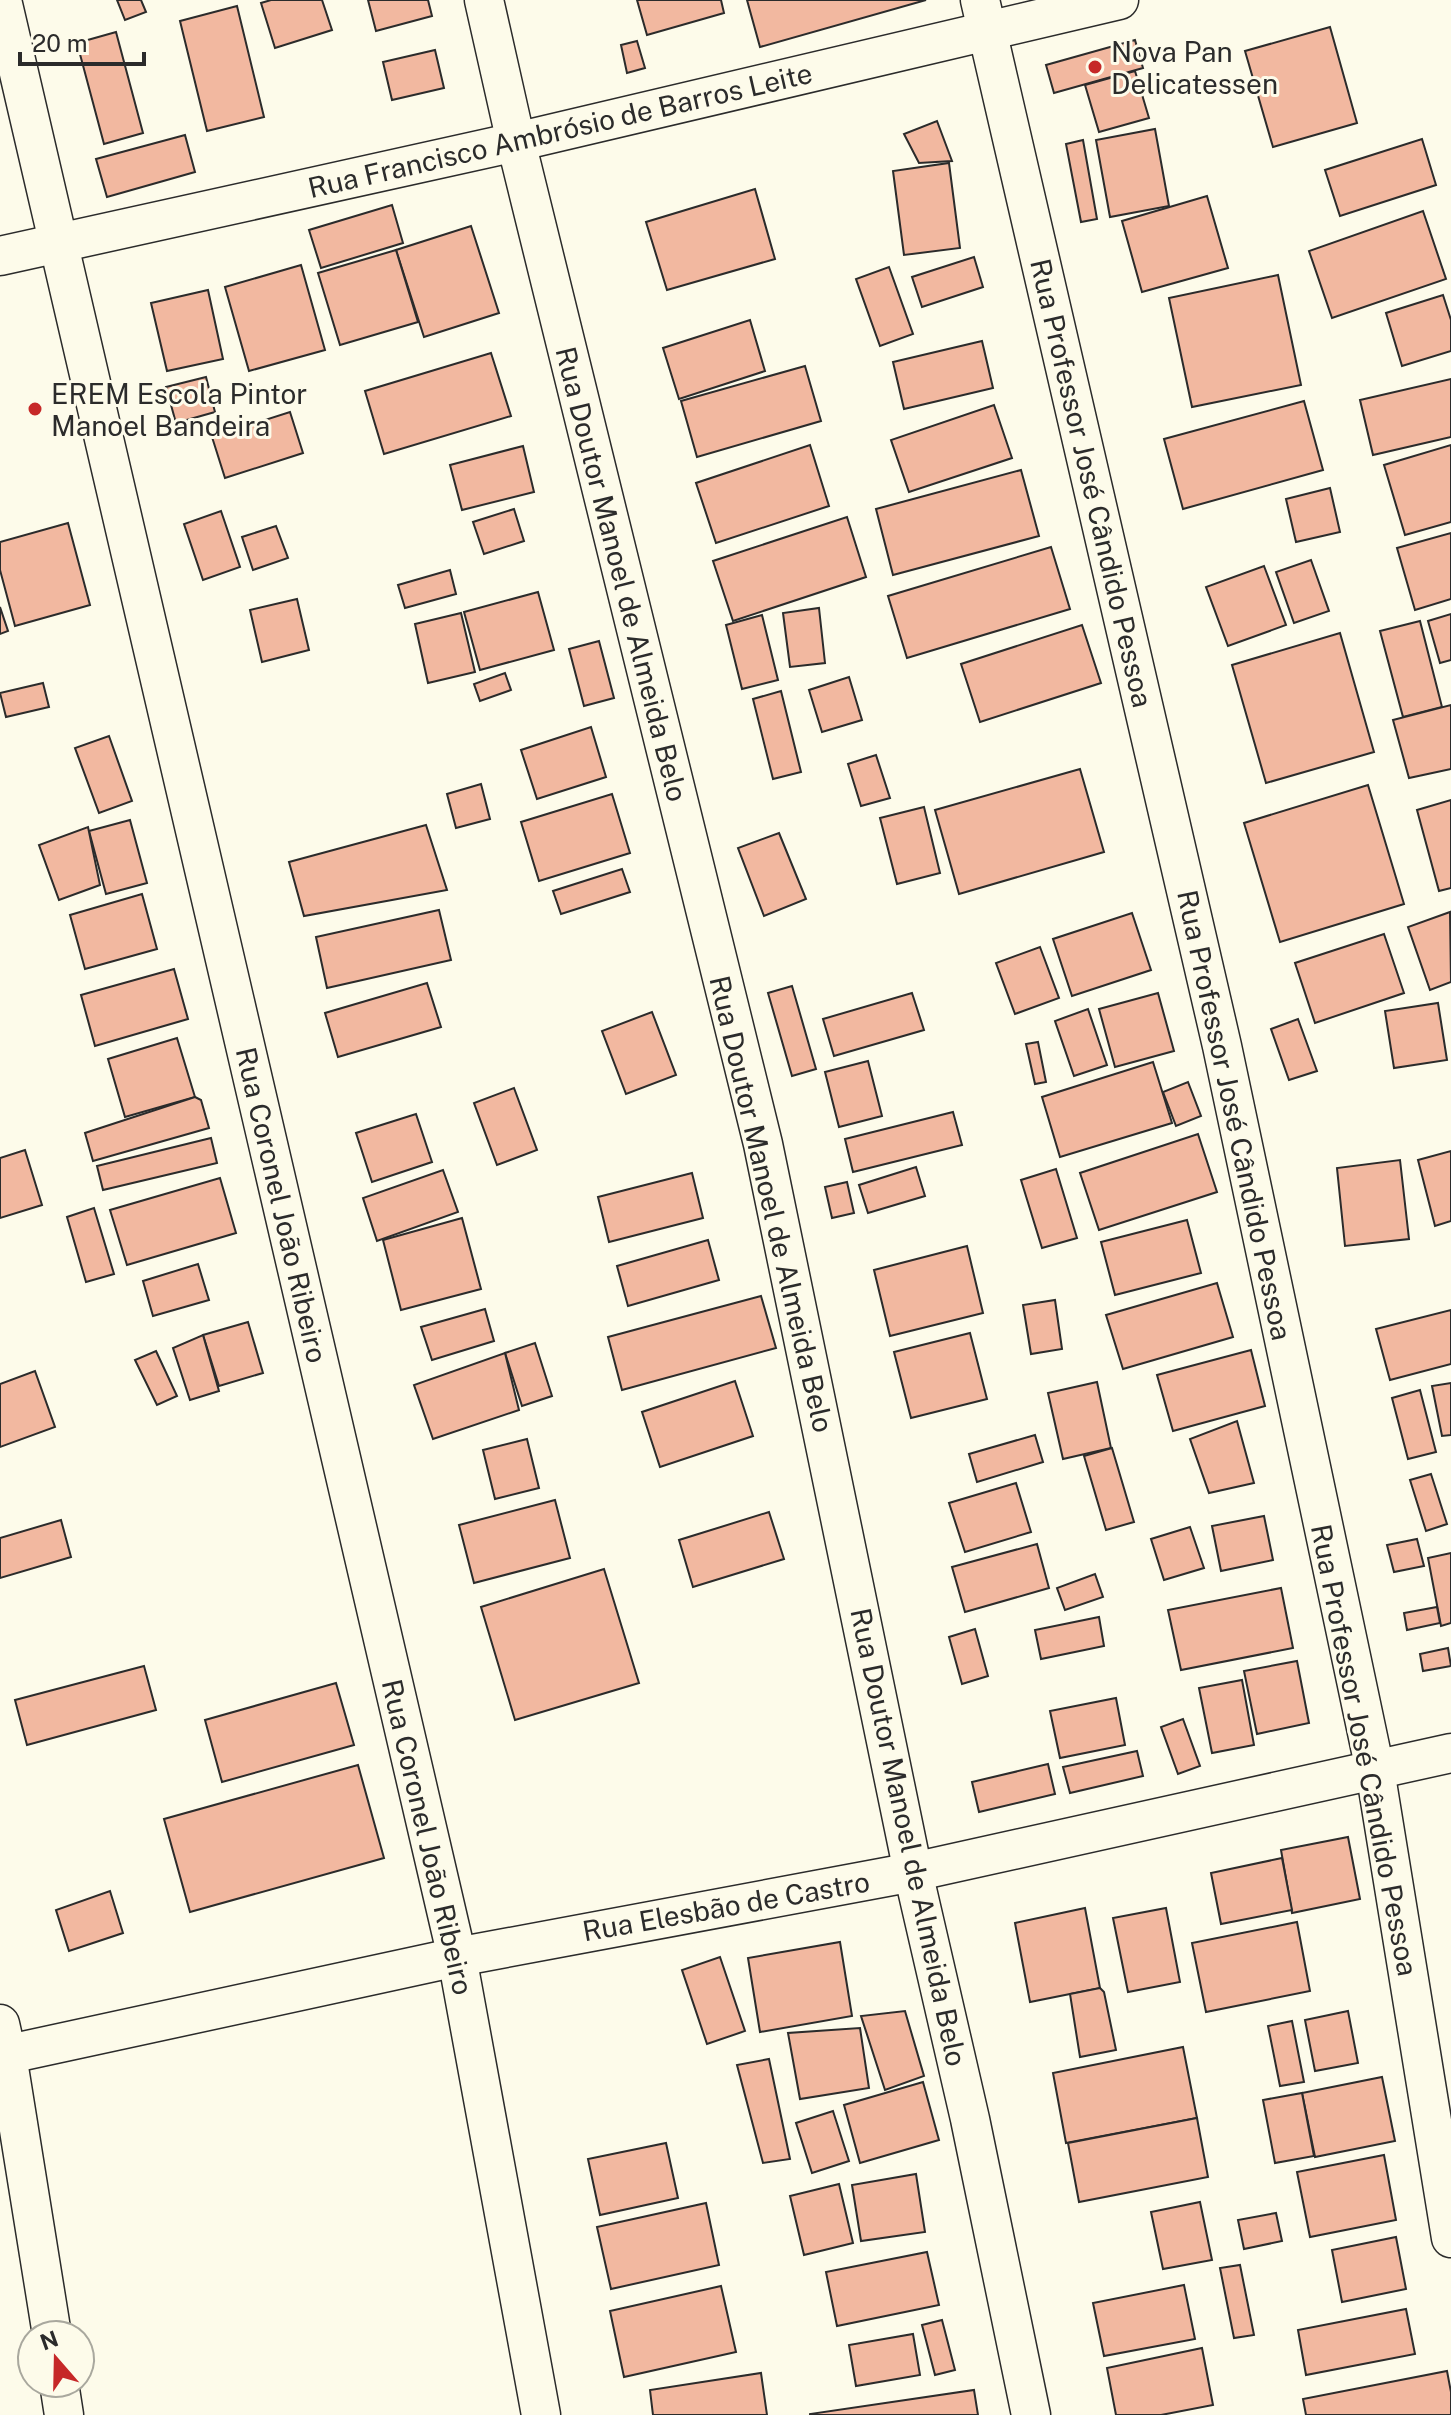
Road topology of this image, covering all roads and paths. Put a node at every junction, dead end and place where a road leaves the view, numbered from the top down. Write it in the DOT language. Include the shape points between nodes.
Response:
graph roads {
  1 [pos="2,0"];
  2 [pos="484,0"];
  3 [pos="1119,0"];
  4 [pos="984,15"];
  5 [pos="516,142"];
  6 [pos="58,244"];
  7 [pos="0,256"];
  8 [pos="1451,1753"];
  9 [pos="1375,1770"];
  10 [pos="913,1872"];
  11 [pos="457,1957"];
  12 [pos="2,2045"];
  13 [pos="1451,2238"];
  14 [pos="49,2319"];
  15 [pos="533,2414"];
  16 [pos="1031,2415"];
  1 -- 6 [label="street, Rua Coronel João Ribeiro"];
  2 -- 5 [label="street, Rua Doutor Manoel de Almeida Belo"];
  3 -- 4 [label="street, Rua Francisco Ambrósio de Barros Leite"];
  4 -- 5 [label="street, Rua Francisco Ambrósio de Barros Leite"];
  4 -- 9 [label="street, Rua Professor José Cândido Pessoa" via="1222,1046"];
  5 -- 6 [label="street, Rua Francisco Ambrósio de Barros Leite"];
  5 -- 10 [label="street, Rua Doutor Manoel de Almeida Belo" via="763,1144"];
  6 -- 7 [label="street, Rua Francisco Ambrósio de Barros Leite"];
  6 -- 11 [label="street, Rua Coronel João Ribeiro"];
  8 -- 9 [label="street, Rua Elesbão de Castro"];
  9 -- 10 [label="street, Rua Elesbão de Castro"];
  9 -- 13 [label="street, Rua Professor José Cândido Pessoa"];
  10 -- 11 [label="street, Rua Elesbão de Castro"];
  10 -- 16 [label="street, Rua Doutor Manoel de Almeida Belo"];
  11 -- 12 [label="street, Rua Elesbão de Castro"];
  11 -- 15 [label="street, Rua Coronel João Ribeiro"];
  12 -- 14 [label="street"];
}
